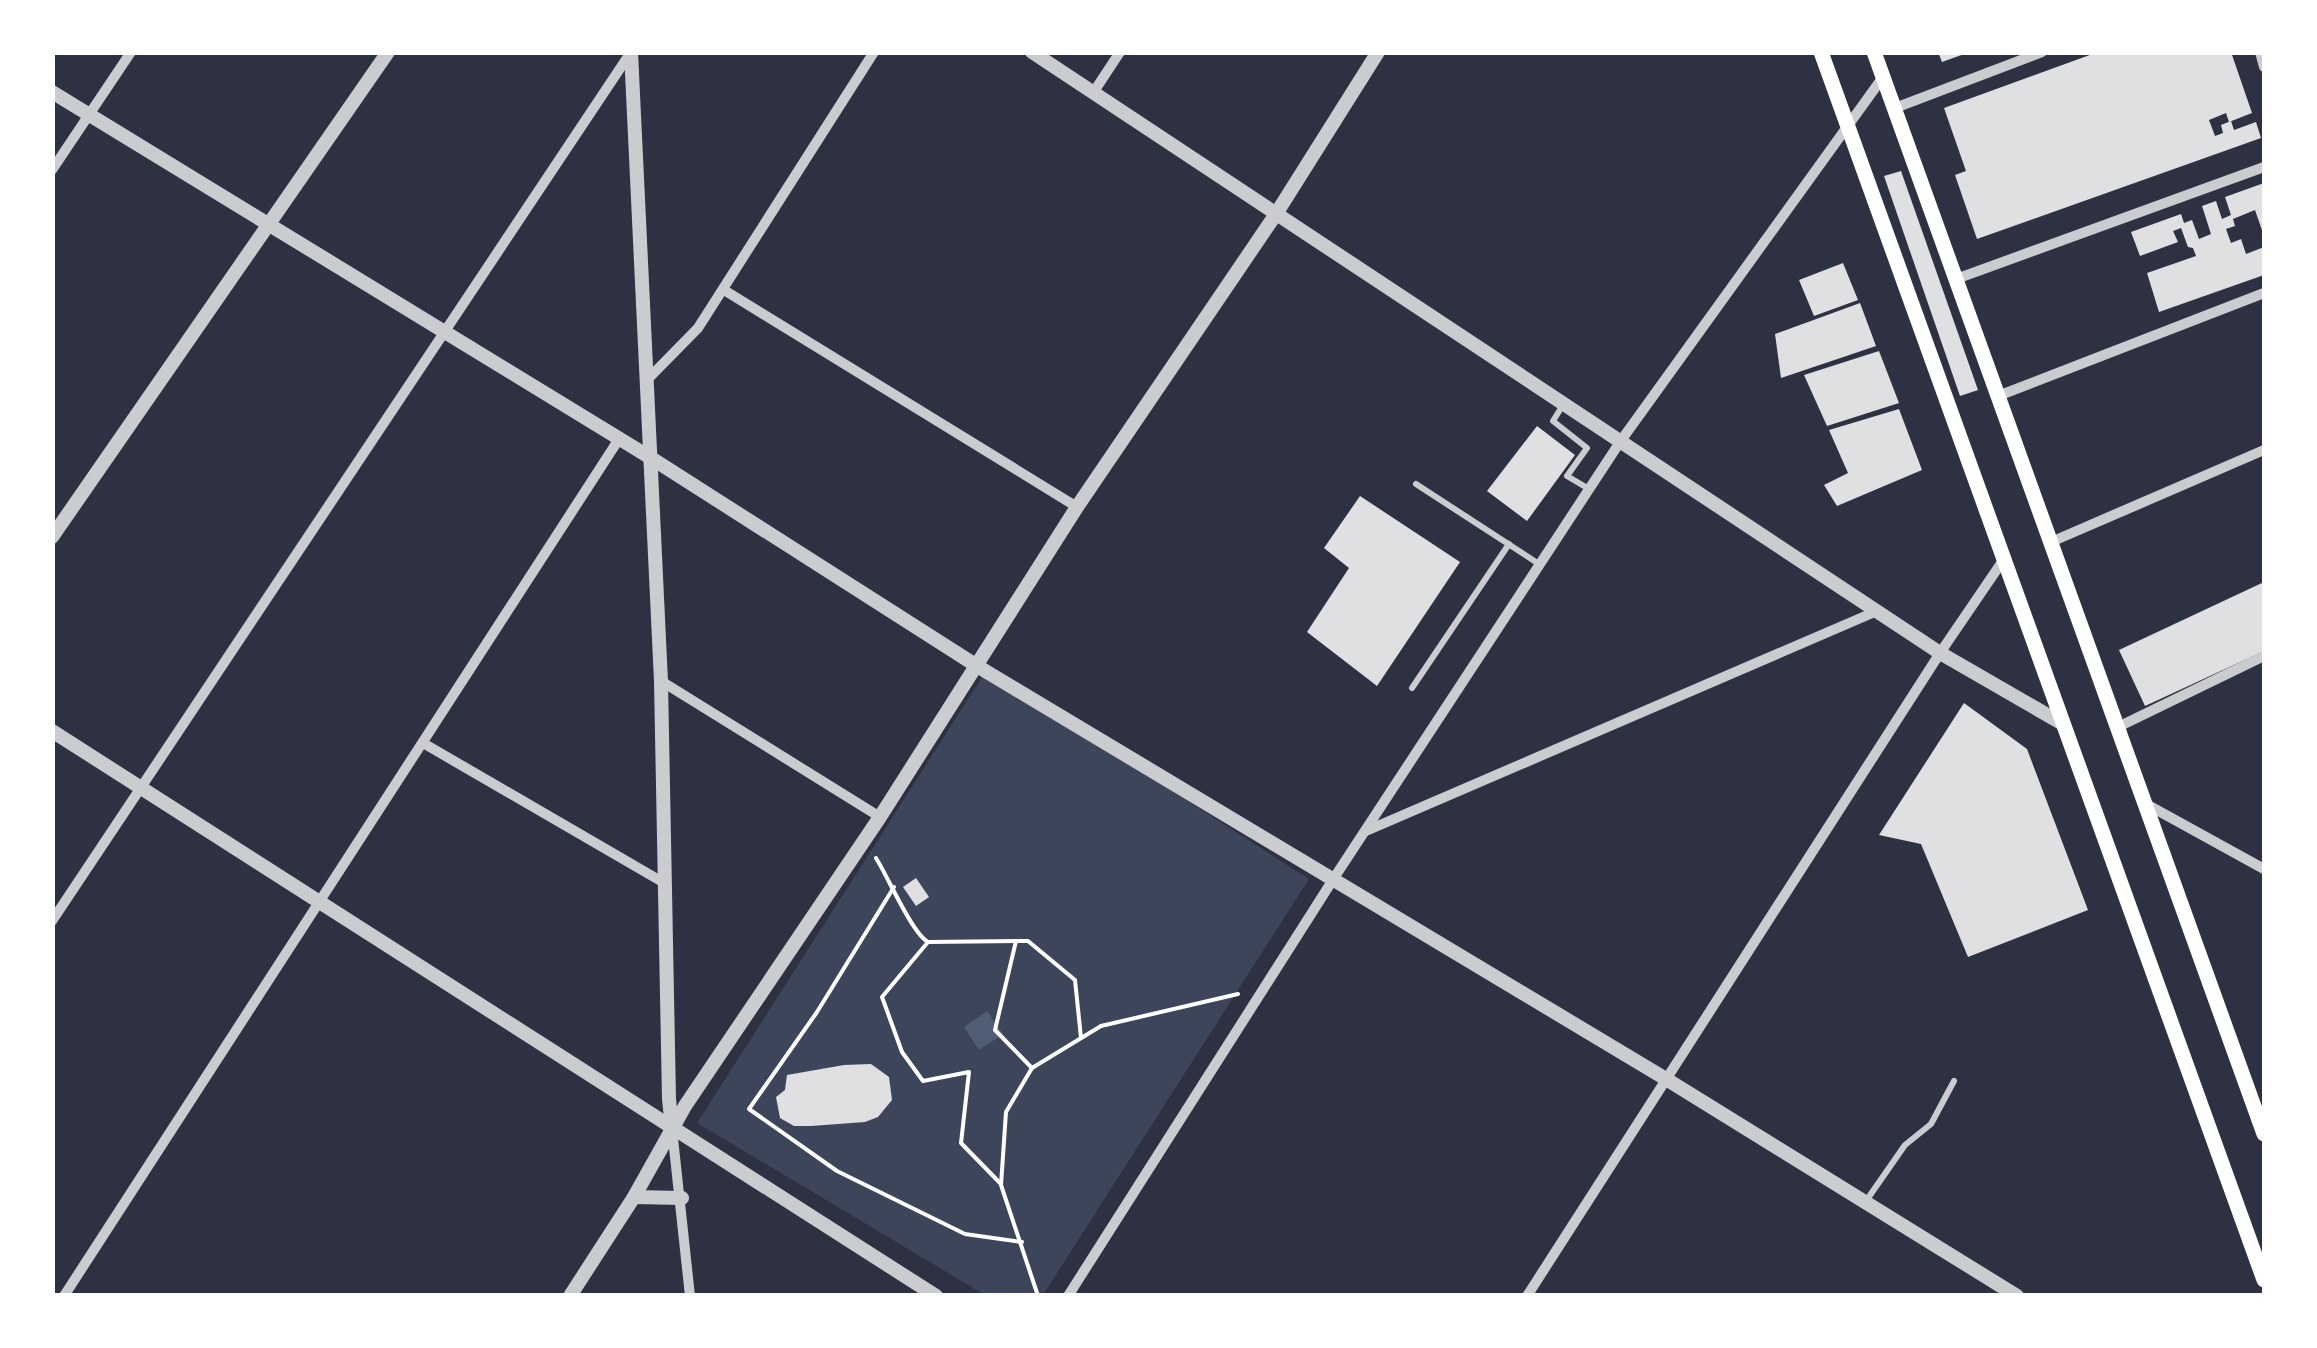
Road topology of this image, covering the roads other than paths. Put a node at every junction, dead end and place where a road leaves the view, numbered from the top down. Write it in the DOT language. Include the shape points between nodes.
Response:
graph roads {
  1 [pos="131,52"];
  2 [pos="388,52"];
  3 [pos="631,52"];
  4 [pos="874,52"];
  5 [pos="1032,52"];
  6 [pos="1120,52"];
  7 [pos="1378,52"];
  8 [pos="1821,52"];
  9 [pos="1874,52"];
  10 [pos="2042,52"];
  11 [pos="2260,52"];
  12 [pos="2264,66"];
  13 [pos="1884,77"];
  14 [pos="52,92"];
  15 [pos="1093,93"];
  16 [pos="1894,108"];
  17 [pos="89,115"];
  18 [pos="1848,125"];
  19 [pos="2264,167"];
  20 [pos="52,170"];
  21 [pos="1276,214"];
  22 [pos="268,225"];
  23 [pos="1956,279"];
  24 [pos="724,290"];
  25 [pos="2264,293"];
  26 [pos="446,332"];
  27 [pos="646,381"];
  28 [pos="1998,396"];
  29 [pos="1563,404"];
  30 [pos="619,439"];
  31 [pos="1620,442"];
  32 [pos="2264,450"];
  33 [pos="652,458"];
  34 [pos="1416,484"];
  35 [pos="1589,490"];
  36 [pos="1077,507"];
  37 [pos="52,537"];
  38 [pos="2051,542"];
  39 [pos="1509,544"];
  40 [pos="2004,559"];
  41 [pos="1540,565"];
  42 [pos="1877,611"];
  43 [pos="1940,652"];
  44 [pos="2264,656"];
  45 [pos="977,666"];
  46 [pos="662,681"];
  47 [pos="1412,688"];
  48 [pos="2063,724"];
  49 [pos="2118,727"];
  50 [pos="52,731"];
  51 [pos="424,743"];
  52 [pos="142,789"];
  53 [pos="2145,803"];
  54 [pos="880,817"];
  55 [pos="1365,832"];
  56 [pos="2264,869"];
  57 [pos="1334,878"];
  58 [pos="666,884"];
  59 [pos="318,901"];
  60 [pos="52,921"];
  61 [pos="1666,1079"];
  62 [pos="1954,1081"];
  63 [pos="672,1129"];
  64 [pos="2264,1134"];
  65 [pos="634,1197"];
  66 [pos="682,1198"];
  67 [pos="1866,1202"];
  68 [pos="2264,1280"];
  69 [pos="64,1296"];
  70 [pos="570,1296"];
  71 [pos="690,1296"];
  72 [pos="936,1296"];
  73 [pos="1068,1296"];
  74 [pos="1527,1296"];
  75 [pos="2017,1296"];
  1 -- 17 [label="street"];
  2 -- 22 [label="street"];
  3 -- 26 [label="street"];
  3 -- 27 [label="street"];
  4 -- 24 [label="street"];
  5 -- 15 [label="street"];
  6 -- 15 [label="street"];
  7 -- 21 [label="street"];
  8 -- 18 [label="main road"];
  9 -- 13 [label="main road"];
  10 -- 16 [label="street"];
  11 -- 12 [label="street"];
  13 -- 16 [label="main road"];
  13 -- 18 [label="street"];
  14 -- 17 [label="street"];
  15 -- 21 [label="street"];
  16 -- 23 [label="main road"];
  17 -- 20 [label="street"];
  17 -- 22 [label="street"];
  18 -- 31 [label="street"];
  18 -- 40 [label="main road"];
  19 -- 23 [label="street"];
  21 -- 29 [label="street"];
  21 -- 36 [label="street"];
  22 -- 26 [label="street"];
  22 -- 37 [label="street"];
  23 -- 28 [label="main road"];
  24 -- 27 [label="street" via="682,348"];
  24 -- 36 [label="street"];
  25 -- 28 [label="street"];
  26 -- 30 [label="street"];
  26 -- 52 [label="street"];
  27 -- 33 [label="street"];
  28 -- 38 [label="main road"];
  29 -- 31 [label="street"];
  29 -- 35 [label="lane" via="1553,421 1588,448 1567,476"];
  30 -- 33 [label="street"];
  30 -- 51 [label="street"];
  31 -- 35 [label="street"];
  31 -- 42 [label="street"];
  32 -- 38 [label="street"];
  33 -- 45 [label="street"];
  33 -- 46 [label="street"];
  34 -- 39 [label="lane"];
  35 -- 41 [label="street"];
  36 -- 45 [label="street"];
  38 -- 49 [label="main road"];
  39 -- 41 [label="lane"];
  39 -- 47 [label="lane"];
  40 -- 43 [label="street"];
  40 -- 48 [label="main road"];
  41 -- 55 [label="street"];
  42 -- 43 [label="street"];
  42 -- 55 [label="street"];
  43 -- 48 [label="street"];
  43 -- 61 [label="street"];
  44 -- 49 [label="street"];
  45 -- 54 [label="street"];
  45 -- 57 [label="street"];
  46 -- 54 [label="street"];
  46 -- 58 [label="street"];
  48 -- 68 [label="main road"];
  49 -- 53 [label="main road"];
  50 -- 52 [label="street"];
  51 -- 58 [label="street"];
  51 -- 59 [label="street"];
  52 -- 59 [label="street"];
  52 -- 60 [label="street"];
  53 -- 56 [label="street"];
  53 -- 64 [label="main road"];
  54 -- 63 [label="street"];
  55 -- 57 [label="street"];
  57 -- 61 [label="street"];
  57 -- 73 [label="street"];
  58 -- 63 [label="street"];
  59 -- 63 [label="street"];
  59 -- 69 [label="street"];
  61 -- 67 [label="street"];
  61 -- 74 [label="street"];
  62 -- 67 [label="lane" via="1931,1124 1905,1145"];
  63 -- 65 [label="street"];
  63 -- 66 [label="street"];
  63 -- 72 [label="street"];
  65 -- 66 [label="street"];
  65 -- 70 [label="street"];
  66 -- 71 [label="street"];
  67 -- 75 [label="street"];
}
